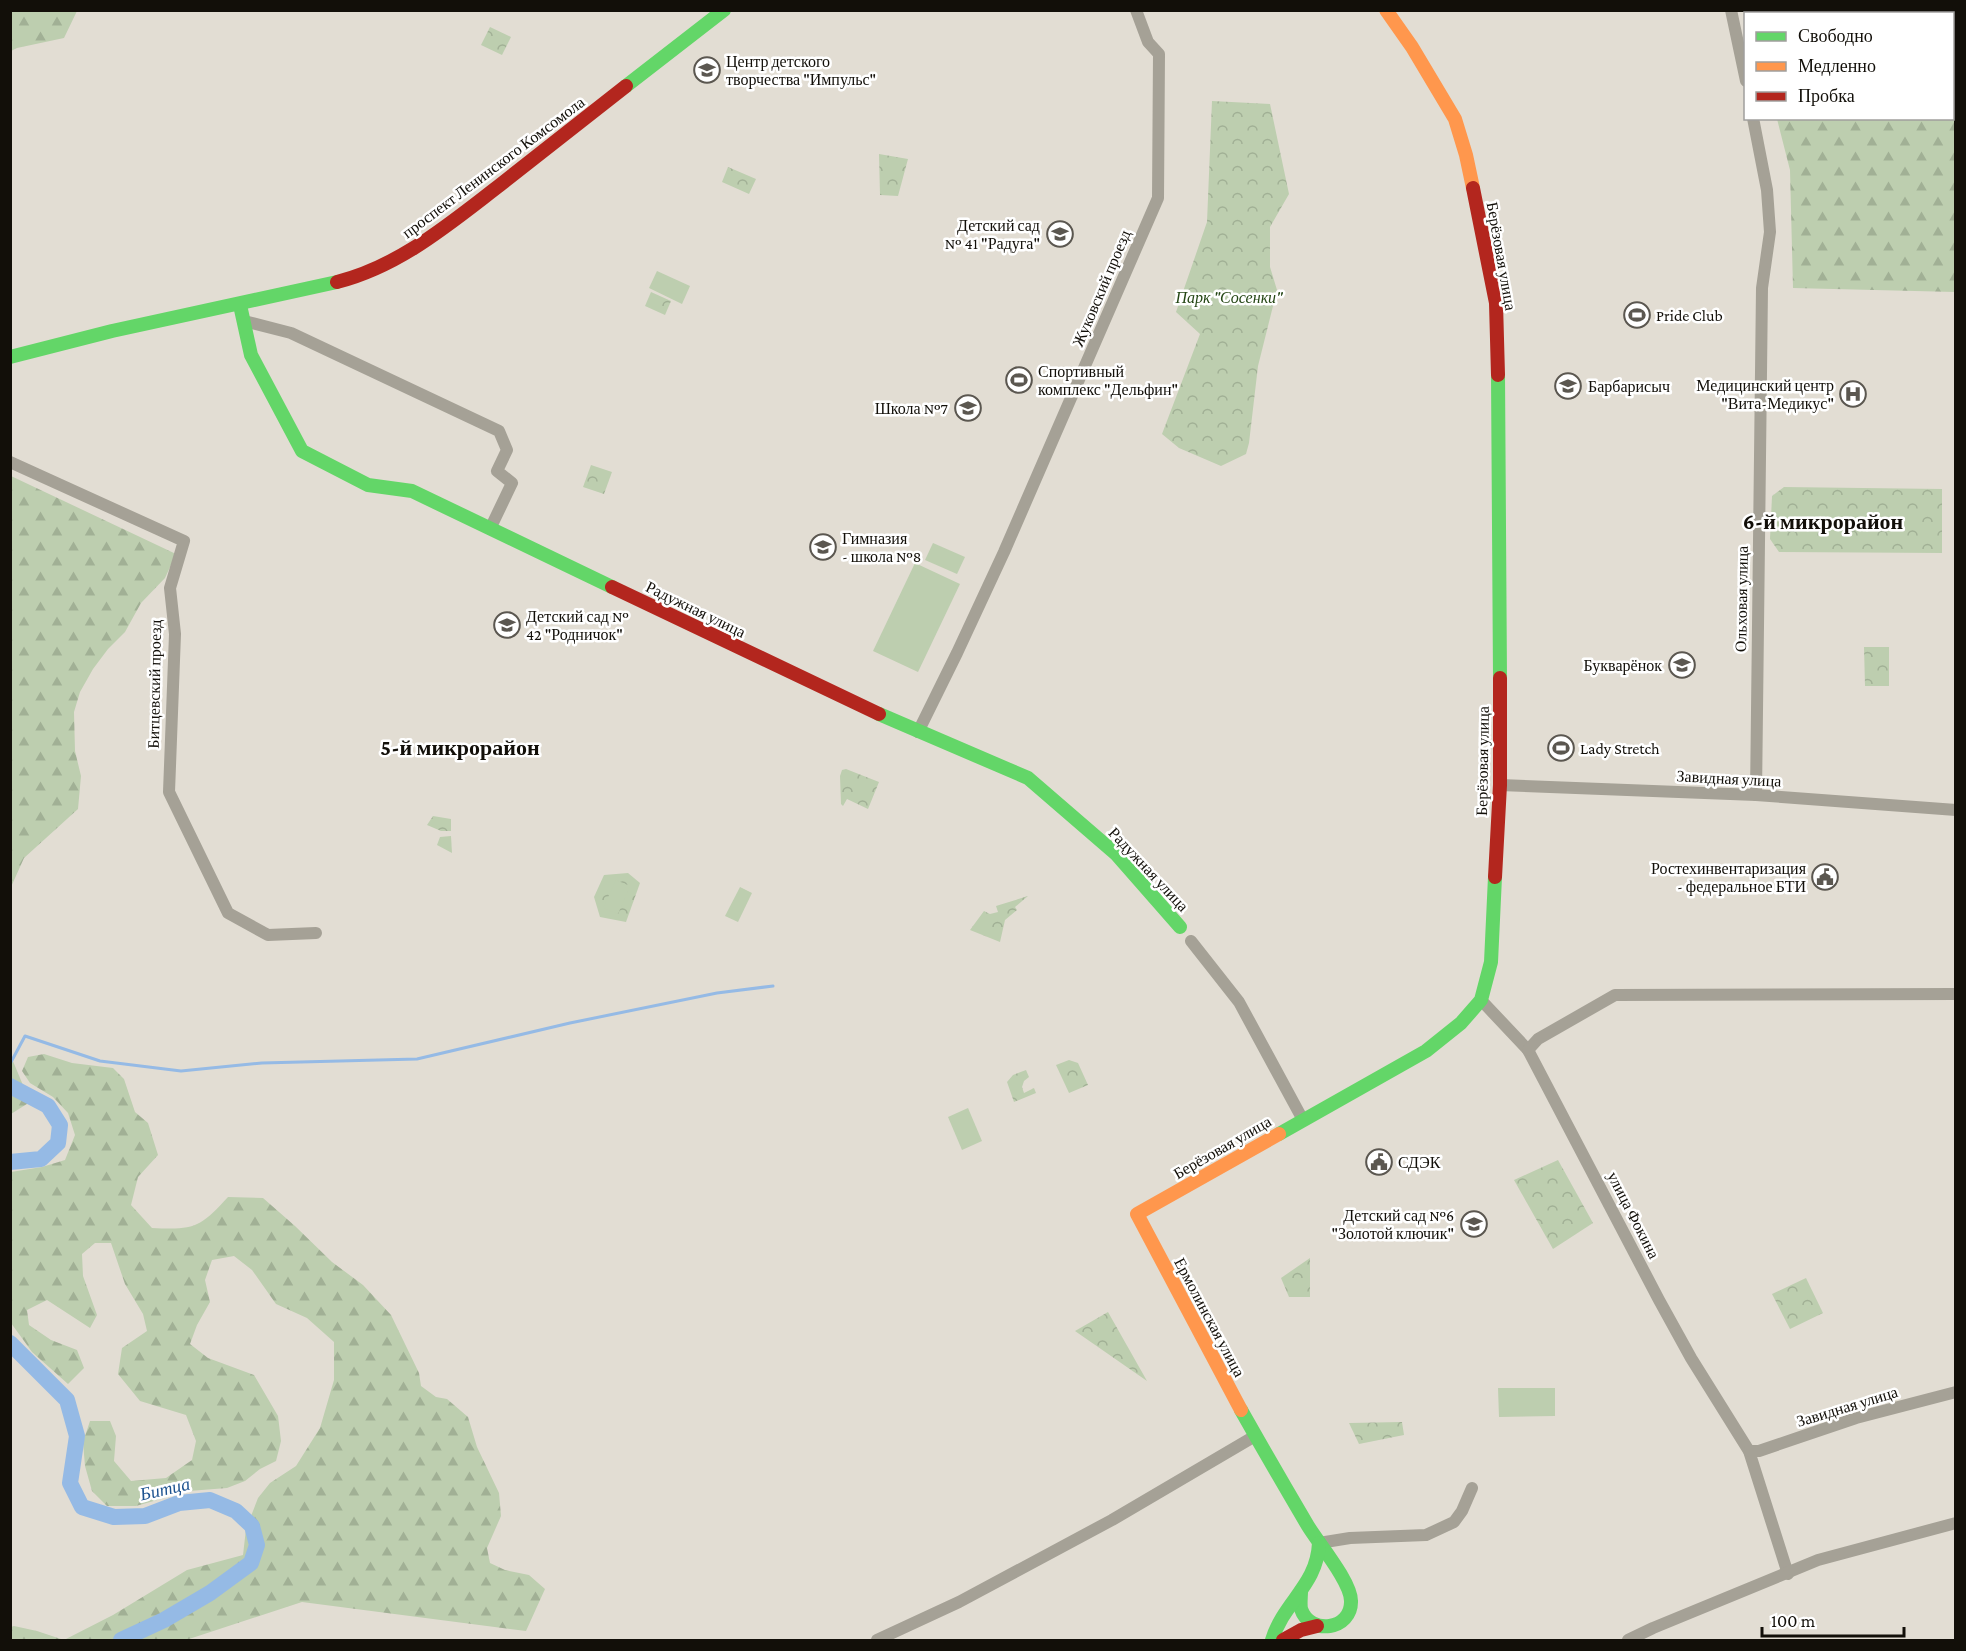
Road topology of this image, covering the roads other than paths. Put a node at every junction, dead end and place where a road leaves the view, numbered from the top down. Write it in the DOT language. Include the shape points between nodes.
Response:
graph roads {
  1 [pos="724,10"];
  2 [pos="1136,10"];
  3 [pos="1386,10"];
  4 [pos="1732,15"];
  5 [pos="1744,72"];
  6 [pos="1753,120"];
  7 [pos="240,305"];
  8 [pos="244,321"];
  9 [pos="10,357"];
  10 [pos="10,462"];
  11 [pos="490,529"];
  12 [pos="918,732"];
  13 [pos="1500,785"];
  14 [pos="1756,795"];
  15 [pos="1956,810"];
  16 [pos="1180,927"];
  17 [pos="316,933"];
  18 [pos="1191,941"];
  19 [pos="1956,994"];
  20 [pos="1481,1000"];
  21 [pos="1528,1050"];
  22 [pos="1303,1120"];
  23 [pos="1137,1214"];
  24 [pos="1956,1392"];
  25 [pos="1255,1436"];
  26 [pos="1749,1452"];
  27 [pos="1472,1488"];
  28 [pos="1956,1523"];
  29 [pos="1319,1543"];
  30 [pos="1788,1574"];
  31 [pos="1344,1582"];
  32 [pos="1304,1587"];
  33 [pos="1317,1626"];
  34 [pos="877,1641"];
  35 [pos="1272,1641"];
  36 [pos="1283,1641"];
  37 [pos="1628,1641"];
  1 -- 7 [label="street, проспект Ленинского Комсомола" via="423,243 365,274"];
  2 -- 12 [label="street, Жуковский проезд" via="1149,42 1159,54 1158,198 1004,552"];
  3 -- 13 [label="street, Берёзовая улица" via="1455,119 1496,303"];
  4 -- 5 [label="street"];
  6 -- 14 [label="street, Ольховая улица" via="1767,190 1770,232 1762,288"];
  7 -- 8 [label="street, Радужная улица"];
  7 -- 9 [label="street, проспект Ленинского Комсомола"];
  8 -- 11 [label="street, Радужная улица" via="251,355 302,451 368,485 412,491"];
  8 -- 11 [label="street" via="291,333 499,431 507,450 497,471 512,483"];
  10 -- 17 [label="street, Битцевский проезд" via="184,542 170,588 175,634 169,792 228,913 268,935"];
  11 -- 12 [label="street, Радужная улица"];
  12 -- 16 [label="street, Радужная улица" via="1028,778 1116,854"];
  13 -- 14 [label="street, Завидная улица"];
  13 -- 20 [label="street, Берёзовая улица" via="1491,962"];
  14 -- 15 [label="street, Завидная улица"];
  18 -- 22 [label="street" via="1239,1002"];
  19 -- 21 [label="street" via="1614,995 1538,1040"];
  20 -- 21 [label="street, улица Фокина"];
  20 -- 22 [label="street, Берёзовая улица" via="1426,1052"];
  21 -- 26 [label="street, улица Фокина" via="1659,1300"];
  22 -- 23 [label="street, Берёзовая улица"];
  23 -- 25 [label="street, Ермолинская улица"];
  24 -- 26 [label="street, Завидная улица"];
  25 -- 29 [label="street, Ермолинская улица"];
  25 -- 34 [label="street" via="1101,1525 959,1602"];
  26 -- 30 [label="street, улица Фокина"];
  27 -- 29 [label="street" via="1454,1522 1426,1535"];
  28 -- 30 [label="street" via="1818,1560"];
  29 -- 31 [label="street, Ермолинская улица"];
  29 -- 32 [label="street" via="1317,1566"];
  30 -- 37 [label="street"];
  31 -- 32 [label="street" via="1338,1577 1321,1575"];
  31 -- 33 [label="street" via="1352,1596 1346,1618 1333,1627"];
  32 -- 33 [label="street" via="1299,1599 1302,1612"];
  32 -- 35 [label="street" via="1276,1624"];
  33 -- 36 [label="street"];
}
